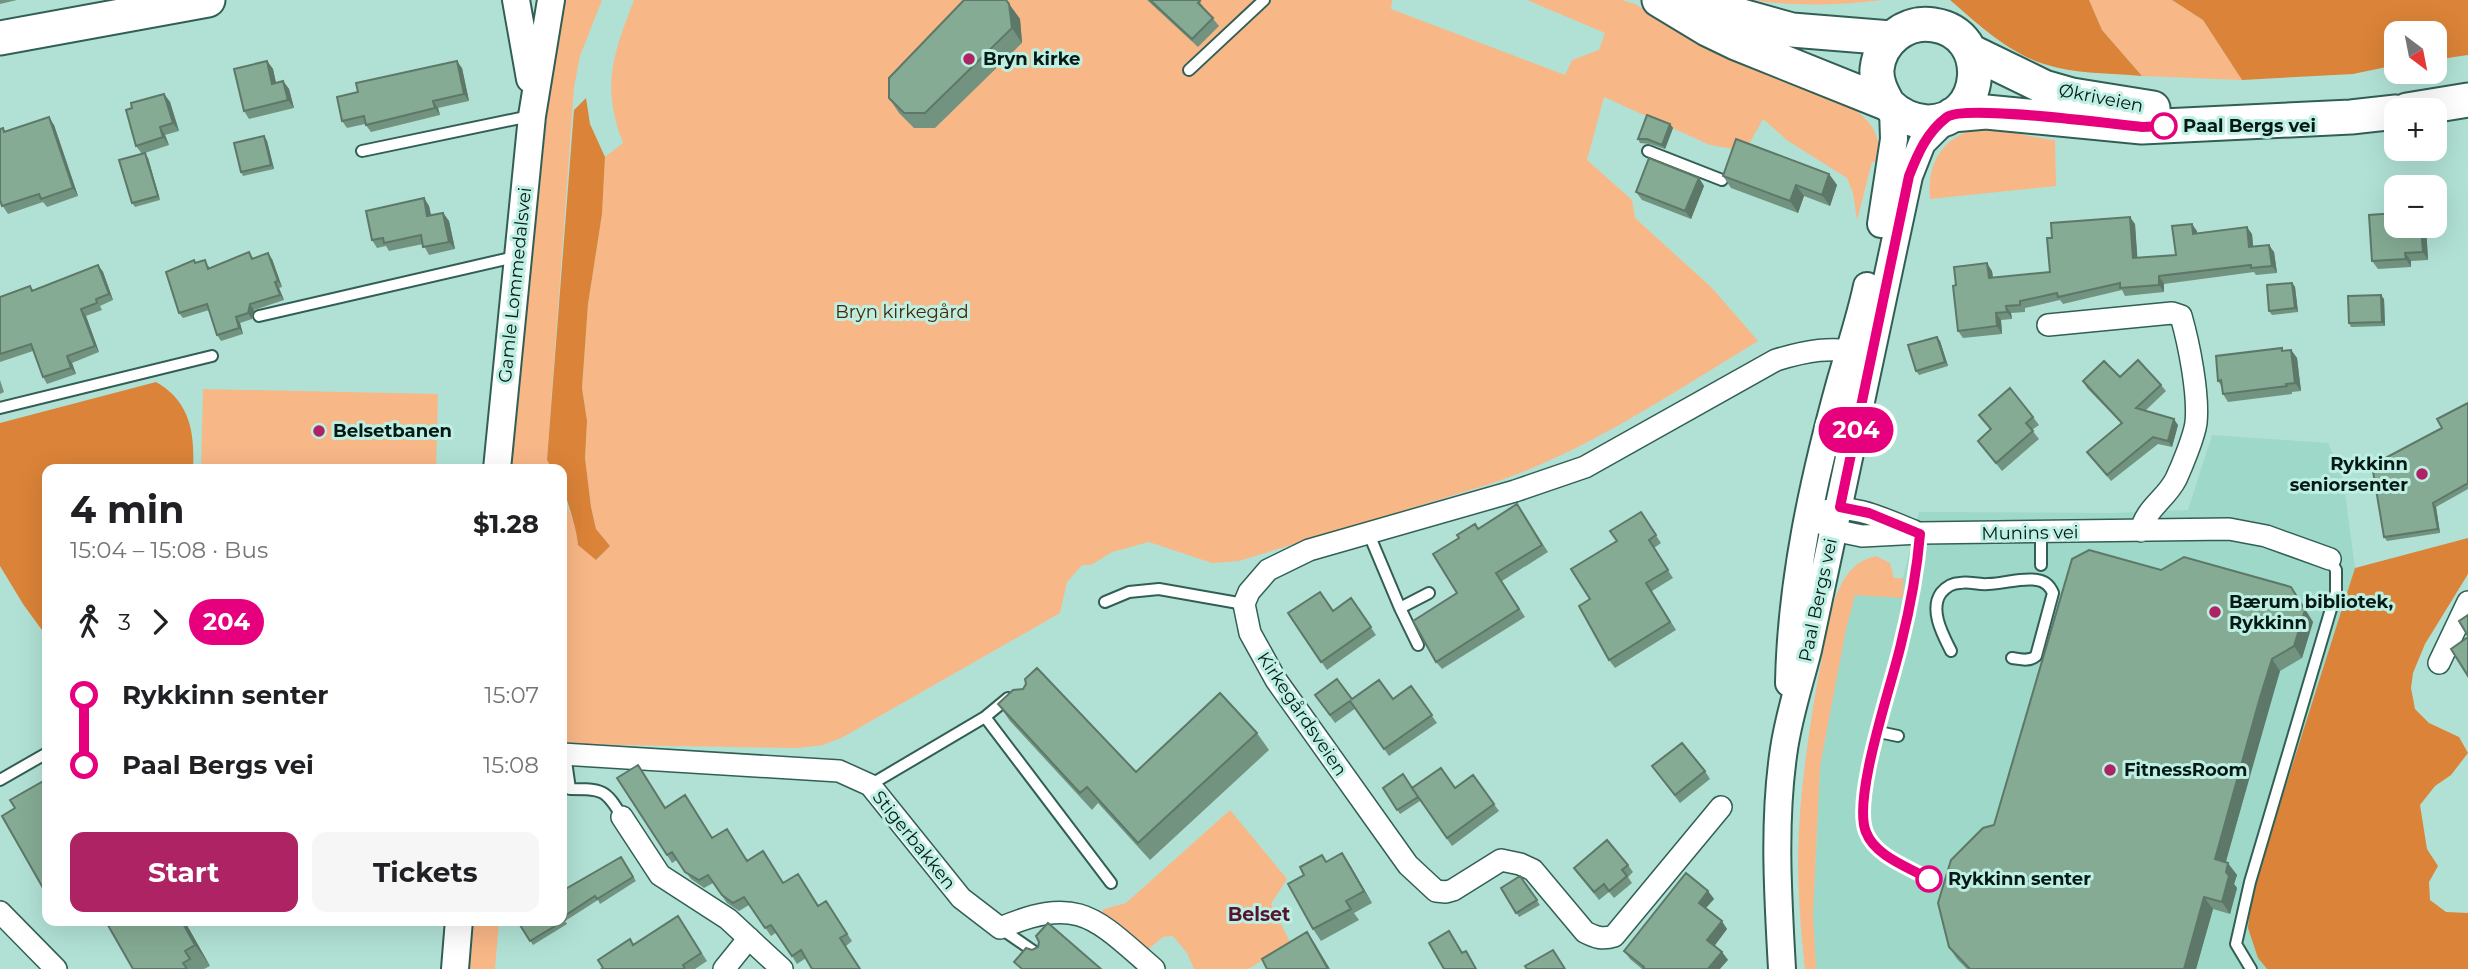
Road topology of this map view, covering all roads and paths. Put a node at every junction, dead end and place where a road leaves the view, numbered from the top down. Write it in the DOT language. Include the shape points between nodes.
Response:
graph roads {
  1 [pos="208,0"];
  2 [pos="516,0"];
  3 [pos="551,0"];
  4 [pos="1264,0"];
  5 [pos="1659,0"];
  6 [pos="1684,0"];
  7 [pos="0,38"];
  8 [pos="1891,38"];
  9 [pos="1970,51"];
  10 [pos="1189,70"];
  11 [pos="2468,100"];
  12 [pos="2447,103"];
  13 [pos="1891,107"];
  14 [pos="533,109"];
  15 [pos="2384,113"];
  16 [pos="1950,116"];
  17 [pos="2238,122"];
  18 [pos="362,151"];
  19 [pos="1648,151"];
  20 [pos="1722,180"];
  21 [pos="519,256"];
  22 [pos="259,316"];
  23 [pos="2048,325"];
  24 [pos="1861,352"];
  25 [pos="212,356"];
  26 [pos="0,408"];
  27 [pos="498,464"];
  28 [pos="1809,515"];
  29 [pos="1837,519"];
  30 [pos="2141,531"];
  31 [pos="1368,532"];
  32 [pos="2041,533"];
  33 [pos="1920,534"];
  34 [pos="2330,559"];
  35 [pos="2041,565"];
  36 [pos="1429,593"];
  37 [pos="1105,602"];
  38 [pos="2468,602"];
  39 [pos="1244,604"];
  40 [pos="1400,608"];
  41 [pos="1418,645"];
  42 [pos="1951,651"];
  43 [pos="2012,658"];
  44 [pos="2439,663"];
  45 [pos="1021,698"];
  46 [pos="985,717"];
  47 [pos="1788,723"];
  48 [pos="1879,732"];
  49 [pos="1898,736"];
  50 [pos="567,754"];
  51 [pos="42,756"];
  52 [pos="567,774"];
  53 [pos="0,780"];
  54 [pos="870,785"];
  55 [pos="1721,807"];
  56 [pos="622,817"];
  57 [pos="1929,879"];
  58 [pos="1111,883"];
  59 [pos="0,912"];
  60 [pos="458,926"];
  61 [pos="1000,928"];
  62 [pos="749,938"];
  63 [pos="1042,957"];
  64 [pos="56,969"];
  65 [pos="454,969"];
  66 [pos="724,969"];
  67 [pos="782,969"];
  68 [pos="1154,969"];
  69 [pos="1782,969"];
  70 [pos="2251,969"];
  1 -- 7 [label="main road"];
  2 -- 14 [label="street, Gamle Lommedalsvei"];
  3 -- 14 [label="street, Gamle Lommedalsvei"];
  4 -- 10 [label="lane"];
  5 -- 13 [label="main road" via="1737,43"];
  6 -- 8 [label="main road" via="1791,30"];
  8 -- 9 [label="main road" via="1927,23 1952,31"];
  8 -- 13 [label="main road" via="1877,71 1880,89"];
  9 -- 16 [label="main road" via="1975,68 1973,86 1966,102"];
  9 -- 17 [label="main road, Økriveien" via="2044,87 2072,95"];
  11 -- 12 [label="main road"];
  13 -- 16 [label="main road" via="1919,121"];
  13 -- 24 [label="street, Paal Bergs vei" via="1894,139 1861,314"];
  14 -- 18 [label="lane"];
  14 -- 21 [label="street, Gamle Lommedalsvei"];
  15 -- 17 [label="main road, Økriveien"];
  16 -- 17 [label="main road, Økriveien" via="1986,112 2142,127"];
  16 -- 24 [label="street, Paal Bergs vei" via="1922,143 1909,176"];
  19 -- 20 [label="lane"];
  21 -- 22 [label="lane"];
  21 -- 27 [label="street, Gamle Lommedalsvei"];
  23 -- 30 [label="street" via="2172,313 2181,316 2190,355 2196,424 2175,480 2143,519"];
  24 -- 28 [label="street, Paal Bergs vei" via="1822,450"];
  24 -- 29 [label="street, Paal Bergs vei"];
  24 -- 31 [label="street" via="1809,350 1776,360 1585,467"];
  25 -- 26 [label="lane"];
  28 -- 29 [label="street, Munins vei"];
  28 -- 47 [label="street, Paal Bergs vei" via="1797,575"];
  29 -- 33 [label="street, Munins vei" via="1862,536"];
  29 -- 47 [label="street, Paal Bergs vei"];
  30 -- 32 [label="street, Munins vei"];
  30 -- 34 [label="street, Munins vei" via="2229,529 2279,540"];
  31 -- 39 [label="street" via="1309,550 1268,570"];
  31 -- 40 [label="lane"];
  32 -- 33 [label="street, Munins vei"];
  32 -- 35 [label="lane"];
  33 -- 48 [label="lane" via="1917,570"];
  34 -- 70 [label="lane" via="2336,570 2336,592 2236,944"];
  36 -- 40 [label="lane"];
  37 -- 39 [label="lane" via="1129,592 1159,589"];
  38 -- 44 [label="street"];
  39 -- 55 [label="street, Kirkegårdsveien" via="1250,633 1276,680 1408,865 1436,891 1453,890 1501,860 1520,864 1533,870 1585,932 1606,939 1614,936"];
  40 -- 41 [label="lane"];
  42 -- 43 [label="lane" via="1937,614 1939,596 1948,587 1962,582 2040,580 2053,593 2036,656 2032,660"];
  45 -- 46 [label="lane" via="1011,695"];
  46 -- 54 [label="lane"];
  46 -- 58 [label="lane"];
  47 -- 69 [label="street, Paal Bergs vei" via="1779,830"];
  48 -- 49 [label="lane"];
  48 -- 57 [label="lane" via="1869,761 1863,819 1866,833 1875,849"];
  50 -- 54 [label="street, Stigerbakken" via="839,771"];
  51 -- 53 [label="lane"];
  52 -- 56 [label="lane" via="570,789 596,789 611,797"];
  54 -- 61 [label="street, Stigerbakken" via="961,898"];
  56 -- 62 [label="street" via="660,875 715,909"];
  59 -- 64 [label="street"];
  60 -- 65 [label="street"];
  61 -- 63 [label="lane"];
  61 -- 68 [label="street" via="1029,916 1059,911 1081,914"];
  62 -- 66 [label="street"];
  62 -- 67 [label="street"];
}
